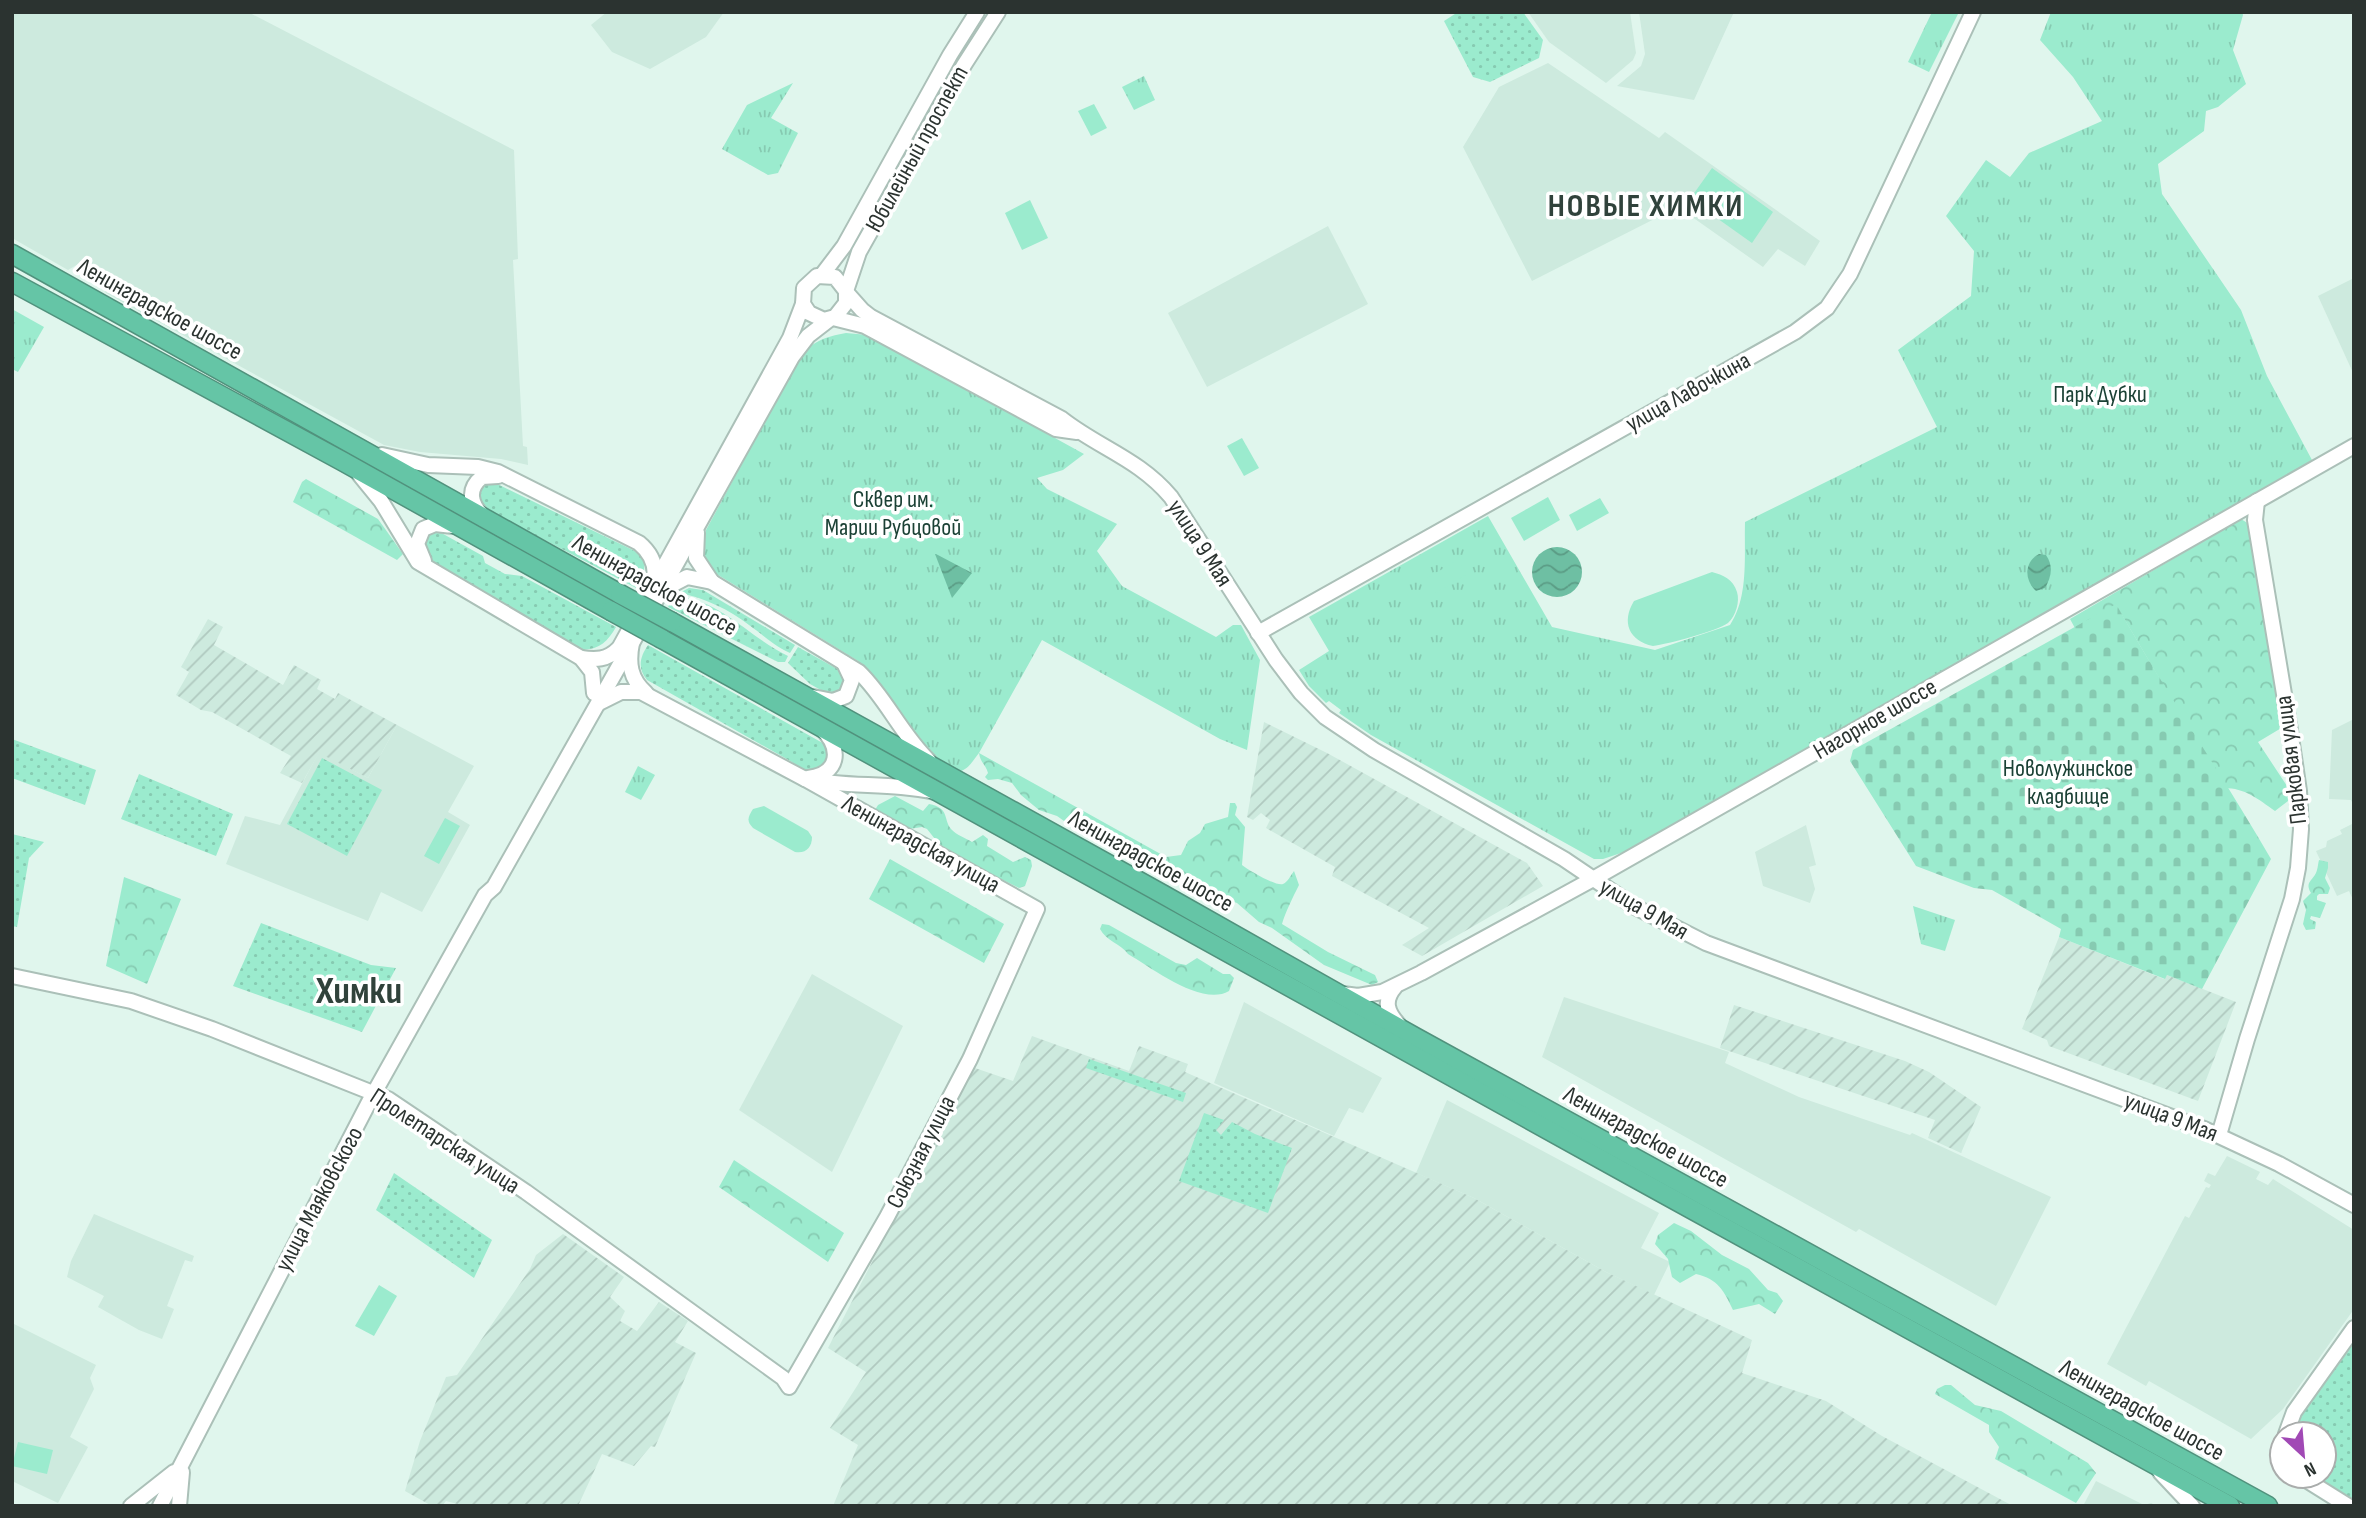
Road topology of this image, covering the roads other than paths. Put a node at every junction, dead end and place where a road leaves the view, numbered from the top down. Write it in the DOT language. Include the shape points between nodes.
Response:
graph roads {
  1 [pos="976,12"];
  2 [pos="998,12"];
  3 [pos="1973,12"];
  4 [pos="12,254"];
  5 [pos="822,275"];
  6 [pos="12,282"];
  7 [pos="846,292"];
  8 [pos="803,304"];
  9 [pos="831,318"];
  10 [pos="1078,432"];
  11 [pos="2354,446"];
  12 [pos="346,452"];
  13 [pos="509,478"];
  14 [pos="2257,501"];
  15 [pos="487,519"];
  16 [pos="691,528"];
  17 [pos="468,530"];
  18 [pos="639,543"];
  19 [pos="434,572"];
  20 [pos="712,582"];
  21 [pos="657,589"];
  22 [pos="1258,633"];
  23 [pos="625,646"];
  24 [pos="581,658"];
  25 [pos="843,662"];
  26 [pos="646,693"];
  27 [pos="798,693"];
  28 [pos="596,699"];
  29 [pos="815,722"];
  30 [pos="942,774"];
  31 [pos="805,779"];
  32 [pos="828,783"];
  33 [pos="868,785"];
  34 [pos="950,796"];
  35 [pos="863,813"];
  36 [pos="1593,879"];
  37 [pos="1037,909"];
  38 [pos="12,976"];
  39 [pos="1395,987"];
  40 [pos="1338,994"];
  41 [pos="1415,1037"];
  42 [pos="374,1093"];
  43 [pos="2218,1135"];
  44 [pos="2350,1204"];
  45 [pos="2354,1328"];
  46 [pos="789,1387"];
  47 [pos="2291,1420"];
  48 [pos="2149,1462"];
  49 [pos="183,1464"];
  50 [pos="2322,1490"];
  51 [pos="131,1506"];
  52 [pos="160,1506"];
  53 [pos="179,1506"];
  54 [pos="2192,1506"];
  55 [pos="2230,1506"];
  56 [pos="2268,1506"];
  57 [pos="2348,1506"];
  1 -- 5 [label="main road, Юбилейный проспект" via="844,246"];
  2 -- 7 [label="main road, Юбилейный проспект" via="894,186 859,253"];
  3 -- 22 [label="main road, улица Лавочкина" via="1850,274 1827,308 1795,332"];
  4 -- 12 [label="highway, Ленинградское шоссе"];
  5 -- 7 [label="main road" via="835,277"];
  5 -- 8 [label="main road, Юбилейный проспект" via="807,283"];
  6 -- 12 [label="highway, Ленинградское шоссе"];
  7 -- 9 [label="main road, Юбилейный проспект" via="844,308"];
  7 -- 10 [label="main road, улица 9 Мая" via="871,317 1062,419"];
  8 -- 9 [label="main road" via="813,317"];
  8 -- 16 [label="main road, Юбилейный проспект" via="790,338"];
  9 -- 10 [label="main road, улица 9 Мая" via="865,326 1056,429"];
  9 -- 16 [label="main road, Юбилейный проспект" via="792,357"];
  10 -- 22 [label="main road, улица 9 Мая" via="1134,463 1161,485"];
  11 -- 14 [label="main road, Нагорное шоссе"];
  12 -- 13 [label="main road" via="428,465 478,467"];
  12 -- 15 [label="highway, Ленинградское шоссе"];
  12 -- 17 [label="highway, Ленинградское шоссе"];
  12 -- 19 [label="main road" via="389,513 413,558"];
  13 -- 15 [label="main road" via="488,475 474,484 472,500"];
  13 -- 18 [label="main road"];
  14 -- 36 [label="main road, Нагорное шоссе"];
  14 -- 43 [label="main road, Парковая улица" via="2255,520 2299,791 2300,842 2292,899"];
  15 -- 27 [label="highway, Ленинградское шоссе, bridge"];
  16 -- 18 [label="main road" via="664,544"];
  16 -- 20 [label="main road" via="696,558"];
  16 -- 21 [label="main road, улица Маяковского"];
  17 -- 19 [label="main road" via="435,524 423,528 418,549"];
  17 -- 29 [label="highway, Ленинградское шоссе, bridge"];
  18 -- 21 [label="main road" via="654,563"];
  19 -- 24 [label="main road"];
  20 -- 21 [label="main road" via="687,577"];
  20 -- 25 [label="main road"];
  21 -- 23 [label="main road, улица Маяковского"];
  22 -- 36 [label="main road, улица 9 Мая" via="1306,699 1348,734"];
  23 -- 24 [label="main road" via="599,659"];
  23 -- 26 [label="main road" via="630,669"];
  23 -- 28 [label="main road, улица Маяковского"];
  24 -- 28 [label="main road" via="592,672"];
  25 -- 27 [label="main road" via="852,680 843,698 829,701"];
  25 -- 30 [label="main road" via="869,682 910,741"];
  26 -- 28 [label="main road" via="621,692"];
  26 -- 31 [label="main road, Ленинградская улица"];
  27 -- 30 [label="highway, Ленинградское шоссе"];
  28 -- 42 [label="main road, улица Маяковского" via="486,883 485,895"];
  29 -- 32 [label="main road" via="835,747"];
  29 -- 34 [label="highway, Ленинградское шоссе"];
  30 -- 40 [label="highway, Ленинградское шоссе"];
  31 -- 32 [label="main road"];
  31 -- 32 [label="main road, Ленинградская улица"];
  32 -- 33 [label="main road"];
  32 -- 35 [label="main road, Ленинградская улица"];
  33 -- 34 [label="main road"];
  33 -- 35 [label="main road" via="857,795"];
  34 -- 48 [label="highway, Ленинградское шоссе"];
  35 -- 37 [label="main road, Ленинградская улица"];
  36 -- 39 [label="main road, Нагорное шоссе"];
  36 -- 43 [label="main road, улица 9 Мая" via="1635,907 1706,943"];
  37 -- 46 [label="main road, Союзная улица" via="970,1059 887,1217"];
  38 -- 42 [label="main road, Пролетарская улица" via="131,1001"];
  39 -- 40 [label="main road, Нагорное шоссе" via="1370,995"];
  39 -- 41 [label="main road" via="1387,1000 1390,1014"];
  40 -- 41 [label="highway, Ленинградское шоссе"];
  41 -- 56 [label="highway, Ленинградское шоссе"];
  42 -- 46 [label="main road, Пролетарская улица" via="425,1123 649,1279"];
  42 -- 49 [label="main road, улица Маяковского"];
  43 -- 44 [label="main road, улица 9 Мая"];
  45 -- 47 [label="main road"];
  48 -- 54 [label="main road"];
  48 -- 55 [label="highway, Ленинградское шоссе"];
  49 -- 51 [label="main road"];
  49 -- 52 [label="main road, улица Маяковского"];
  49 -- 53 [label="main road"];
  50 -- 57 [label="main road"];
}
